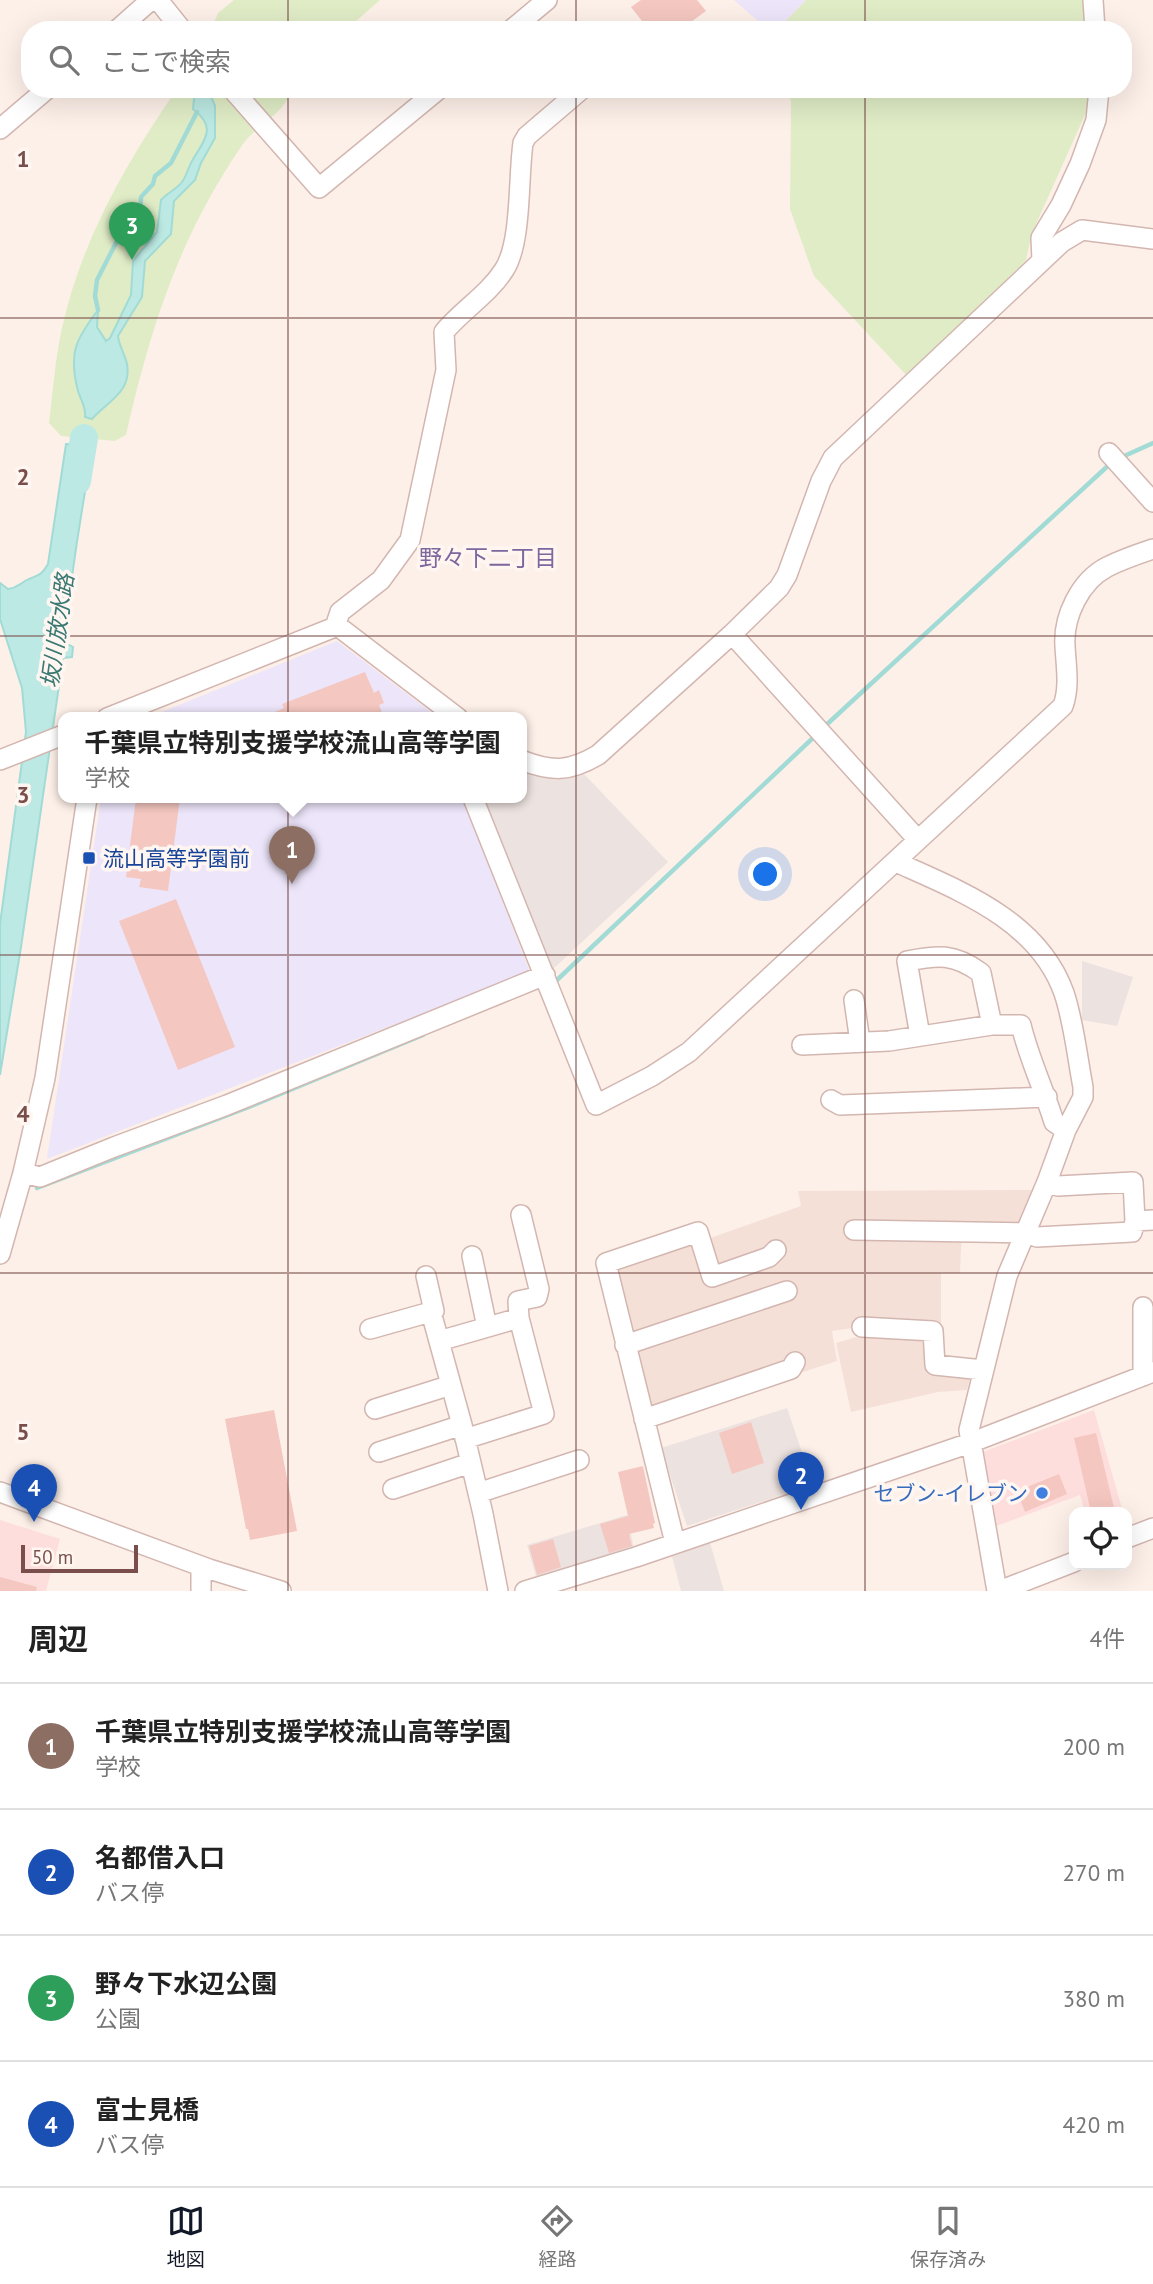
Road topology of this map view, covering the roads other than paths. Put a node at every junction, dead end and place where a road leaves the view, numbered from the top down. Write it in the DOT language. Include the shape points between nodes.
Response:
graph roads {
  1 [pos="151,0"];
  2 [pos="158,0"];
  3 [pos="547,0"];
  4 [pos="1093,0"];
  5 [pos="127,21"];
  6 [pos="175,21"];
  7 [pos="522,21"];
  8 [pos="1094,21"];
  9 [pos="36,98"];
  10 [pos="240,98"];
  11 [pos="428,98"];
  12 [pos="571,98"];
  13 [pos="1098,98"];
  14 [pos="0,129"];
  15 [pos="1153,239"];
  16 [pos="1042,260"];
  17 [pos="1113,458"];
  18 [pos="1153,502"];
  19 [pos="1153,549"];
  20 [pos="335,627"];
  21 [pos="732,634"];
  22 [pos="122,712"];
  23 [pos="450,712"];
  24 [pos="58,737"];
  25 [pos="0,760"];
  26 [pos="527,762"];
  27 [pos="86,803"];
  28 [pos="475,803"];
  29 [pos="918,840"];
  30 [pos="896,862"];
  31 [pos="548,983"];
  32 [pos="854,1000"];
  33 [pos="992,1026"];
  34 [pos="920,1036"];
  35 [pos="860,1042"];
  36 [pos="802,1045"];
  37 [pos="1047,1097"];
  38 [pos="831,1100"];
  39 [pos="1066,1130"];
  40 [pos="23,1173"];
  41 [pos="1047,1182"];
  42 [pos="521,1216"];
  43 [pos="1144,1221"];
  44 [pos="854,1230"];
  45 [pos="1026,1233"];
  46 [pos="776,1250"];
  47 [pos="0,1254"];
  48 [pos="472,1256"];
  49 [pos="426,1276"];
  50 [pos="787,1291"];
  51 [pos="1143,1307"];
  52 [pos="431,1312"];
  53 [pos="519,1318"];
  54 [pos="487,1327"];
  55 [pos="862,1327"];
  56 [pos="370,1329"];
  57 [pos="439,1341"];
  58 [pos="625,1345"];
  59 [pos="795,1362"];
  60 [pos="984,1370"];
  61 [pos="1148,1374"];
  62 [pos="451,1385"];
  63 [pos="375,1409"];
  64 [pos="644,1419"];
  65 [pos="463,1432"];
  66 [pos="970,1443"];
  67 [pos="379,1452"];
  68 [pos="579,1460"];
  69 [pos="470,1463"];
  70 [pos="393,1489"];
  71 [pos="0,1492"];
  72 [pos="478,1493"];
  73 [pos="1153,1528"];
  74 [pos="1132,1536"];
  75 [pos="674,1543"];
  76 [pos="1069,1564"];
  77 [pos="205,1568"];
  78 [pos="201,1591"];
  79 [pos="216,1591"];
  80 [pos="281,1591"];
  81 [pos="498,1591"];
  82 [pos="525,1591"];
  83 [pos="998,1591"];
  1 -- 5 [label="street"];
  2 -- 6 [label="street"];
  3 -- 7 [label="street"];
  4 -- 8 [label="street"];
  9 -- 14 [label="street"];
  10 -- 11 [label="street" via="319,188"];
  12 -- 20 [label="street" via="523,143 515,243 505,269 444,332 446,370 410,540 380,580 340,612"];
  13 -- 16 [label="street" via="1096,120 1080,164 1041,238"];
  15 -- 16 [label="street" via="1082,230"];
  16 -- 21 [label="street" via="832,458 787,575"];
  17 -- 18 [label="street"];
  19 -- 29 [label="street" via="1104,568 1083,588 1070,611 1063,706"];
  20 -- 22 [label="street"];
  20 -- 23 [label="street"];
  21 -- 26 [label="street" via="591,759 566,769"];
  21 -- 29 [label="street"];
  24 -- 25 [label="street"];
  27 -- 40 [label="street" via="45,1078"];
  28 -- 31 [label="street"];
  29 -- 30 [label="street"];
  30 -- 31 [label="street" via="689,1052 596,1105"];
  30 -- 39 [label="street" via="994,911 1026,936 1049,963 1069,1009 1083,1087 1083,1097"];
  31 -- 40 [label="street" via="40,1177"];
  32 -- 35 [label="street"];
  33 -- 34 [label="street"];
  33 -- 34 [label="street" via="981,973 964,961 933,956 907,961"];
  33 -- 37 [label="street" via="1021,1025 1028,1056"];
  34 -- 35 [label="street"];
  35 -- 36 [label="street"];
  37 -- 38 [label="street" via="840,1105"];
  37 -- 39 [label="street" via="1055,1122"];
  39 -- 41 [label="street"];
  40 -- 47 [label="street"];
  41 -- 43 [label="street" via="1058,1186 1133,1182"];
  41 -- 45 [label="street"];
  42 -- 53 [label="street" via="539,1289 537,1297 518,1301"];
  43 -- 45 [label="street" via="1132,1232 1037,1237"];
  44 -- 45 [label="street"];
  45 -- 60 [label="street" via="1007,1276"];
  46 -- 58 [label="street" via="769,1257 712,1277 698,1232 606,1263"];
  48 -- 54 [label="street"];
  49 -- 52 [label="street" via="435,1311"];
  50 -- 58 [label="street"];
  51 -- 61 [label="street"];
  52 -- 56 [label="street"];
  52 -- 57 [label="street"];
  53 -- 54 [label="street"];
  53 -- 65 [label="street" via="544,1413"];
  54 -- 57 [label="street"];
  55 -- 60 [label="street" via="933,1331 935,1365"];
  57 -- 62 [label="street"];
  58 -- 64 [label="street"];
  59 -- 64 [label="street" via="791,1369"];
  60 -- 66 [label="street"];
  61 -- 66 [label="street"];
  62 -- 63 [label="street"];
  62 -- 65 [label="street"];
  64 -- 75 [label="street"];
  65 -- 67 [label="street"];
  65 -- 69 [label="street"];
  66 -- 75 [label="street"];
  66 -- 83 [label="street"];
  68 -- 72 [label="street"];
  69 -- 70 [label="street"];
  69 -- 72 [label="street"];
  71 -- 77 [label="street"];
  72 -- 81 [label="street"];
  73 -- 74 [label="street"];
  75 -- 82 [label="street"];
  76 -- 83 [label="street"];
  77 -- 78 [label="street"];
  77 -- 79 [label="street"];
  77 -- 80 [label="street"];
}
